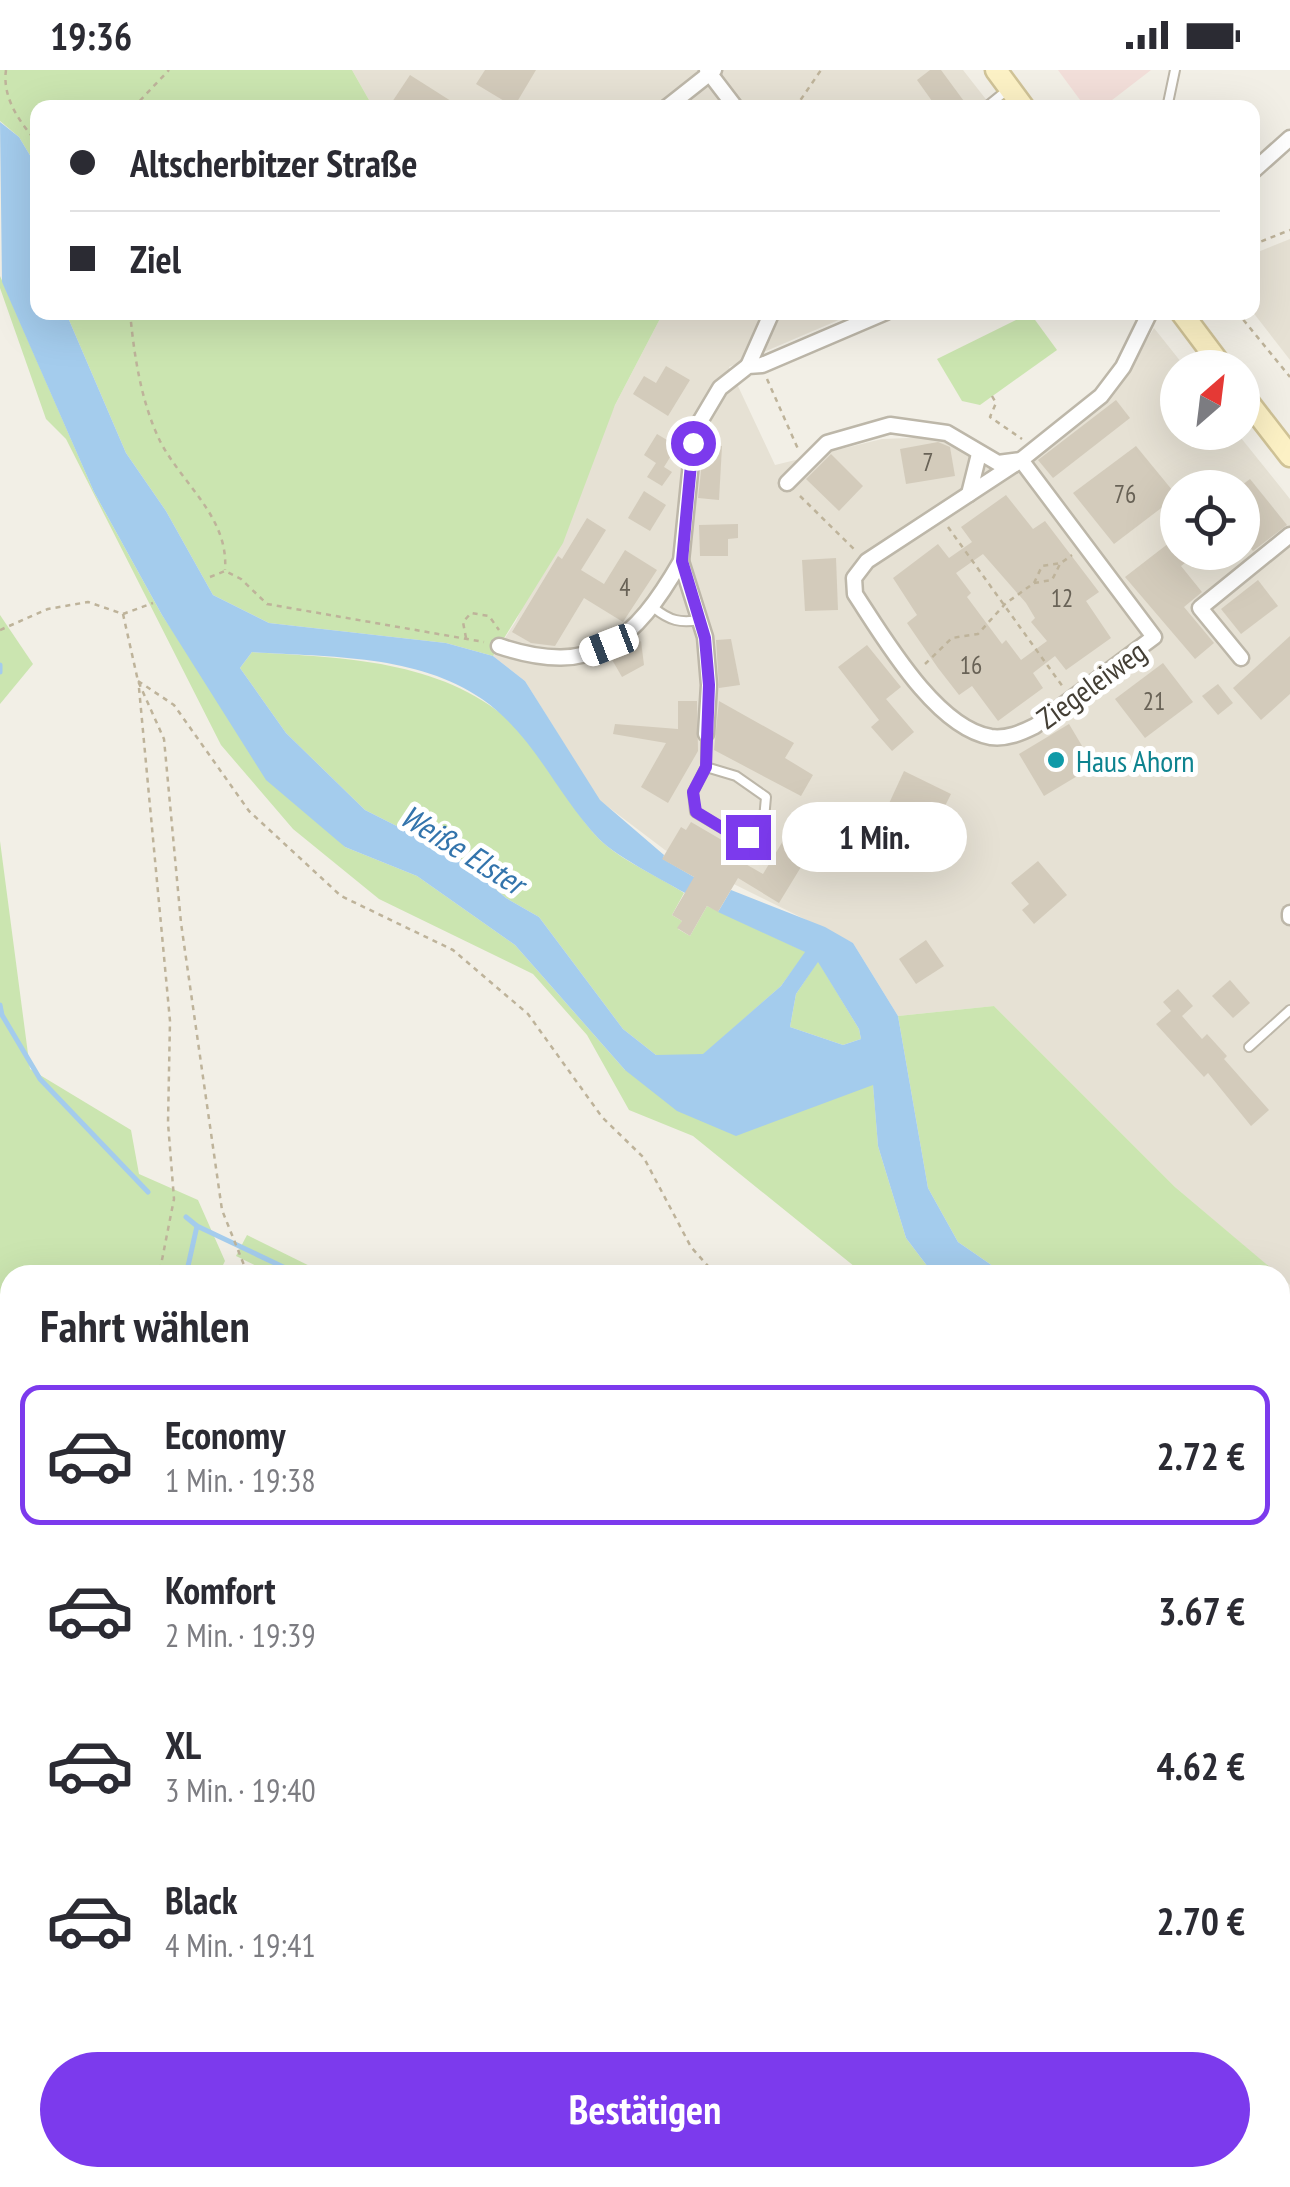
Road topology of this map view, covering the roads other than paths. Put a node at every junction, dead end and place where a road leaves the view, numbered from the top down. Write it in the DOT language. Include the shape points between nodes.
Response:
graph roads {
  1 [pos="996,70"];
  2 [pos="1174,70"];
  3 [pos="710,71"];
  4 [pos="1009,88"];
  5 [pos="676,100"];
  6 [pos="730,100"];
  7 [pos="995,100"];
  8 [pos="1018,100"];
  9 [pos="1168,100"];
  10 [pos="1290,138"];
  11 [pos="1260,165"];
  12 [pos="769,320"];
  13 [pos="866,320"];
  14 [pos="1146,320"];
  15 [pos="1187,320"];
  16 [pos="1210,350"];
  17 [pos="755,365"];
  18 [pos="1260,417"];
  19 [pos="980,454"];
  20 [pos="1290,456"];
  21 [pos="1021,460"];
  22 [pos="787,483"];
  23 [pos="969,494"];
  24 [pos="1290,535"];
  25 [pos="682,561"];
  26 [pos="654,608"];
  27 [pos="701,620"];
  28 [pos="499,646"];
  29 [pos="1241,658"];
  30 [pos="706,734"];
  31 [pos="706,767"];
  32 [pos="1290,1010"];
  33 [pos="1249,1047"];
  1 -- 4 [label="street"];
  2 -- 9 [label="lane"];
  3 -- 5 [label="street"];
  3 -- 6 [label="street"];
  4 -- 7 [label="lane"];
  4 -- 8 [label="street"];
  10 -- 11 [label="street"];
  12 -- 17 [label="street"];
  13 -- 17 [label="street"];
  14 -- 21 [label="street" via="1101,396"];
  15 -- 16 [label="street"];
  17 -- 25 [label="street" via="720,388 698,425"];
  18 -- 20 [label="street"];
  19 -- 21 [label="street" via="998,463"];
  19 -- 22 [label="street" via="946,432 890,425 827,443"];
  19 -- 23 [label="street"];
  21 -- 23 [label="street"];
  21 -- 23 [label="street, Ziegeleiweg" via="1154,637 1016,735 994,738 952,718 856,594 854,578 866,561"];
  24 -- 29 [label="street" via="1200,608"];
  25 -- 26 [label="street"];
  25 -- 27 [label="street"];
  26 -- 27 [label="lane" via="681,623"];
  26 -- 28 [label="street" via="609,645 573,659 533,658"];
  27 -- 30 [label="street" via="709,685"];
  30 -- 31 [label="lane"];
  31 -- 31 [label="lane" via="736,776 766,797 764,819 748,837 696,812 693,792"];
  32 -- 33 [label="lane"];
}
